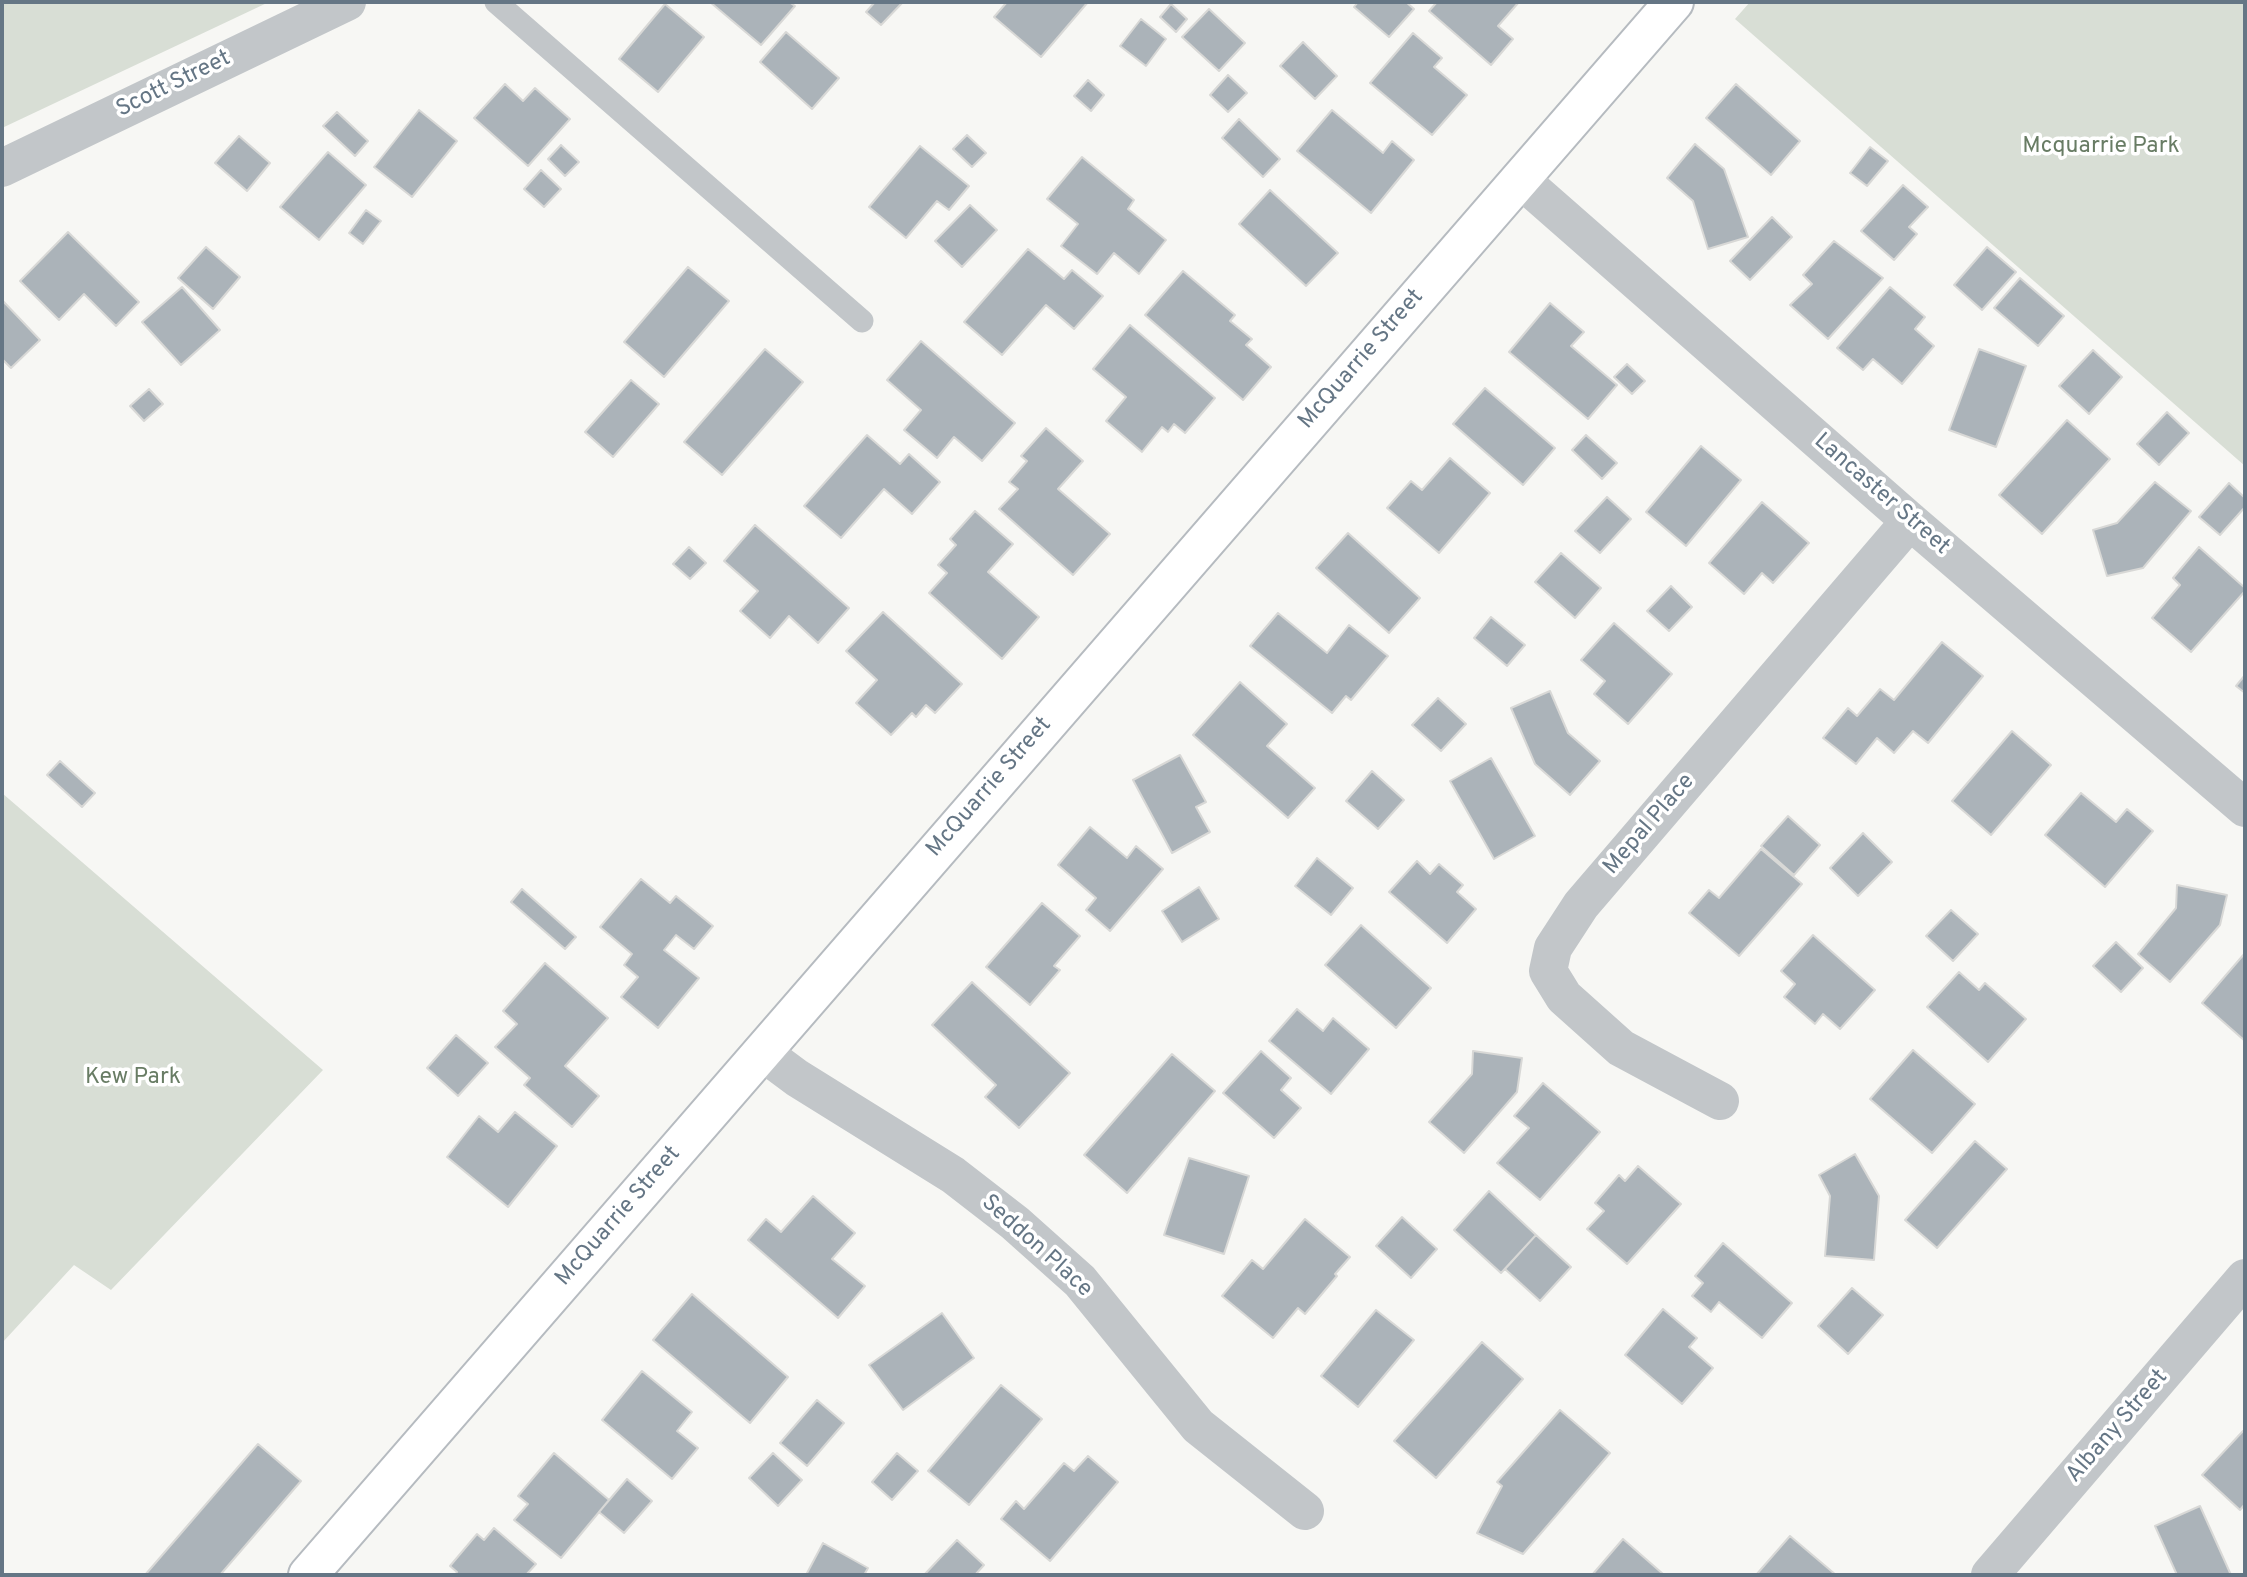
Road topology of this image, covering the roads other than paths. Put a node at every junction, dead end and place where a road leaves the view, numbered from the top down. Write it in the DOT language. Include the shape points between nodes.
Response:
graph roads {
  1 [pos="347,2"];
  2 [pos="496,2"];
  3 [pos="1674,2"];
  4 [pos="2,168"];
  5 [pos="1520,180"];
  6 [pos="862,321"];
  7 [pos="1910,521"];
  8 [pos="2245,808"];
  9 [pos="762,1052"];
  10 [pos="1720,1101"];
  11 [pos="2245,1278"];
  12 [pos="1305,1511"];
  13 [pos="307,1575"];
  14 [pos="1990,1575"];
  1 -- 4 [label="street, Scott Street"];
  2 -- 6 [label="lane"];
  3 -- 5 [label="main road, McQuarrie Street"];
  5 -- 7 [label="street, Lancaster Street"];
  5 -- 9 [label="main road, McQuarrie Street"];
  7 -- 8 [label="street, Lancaster Street"];
  7 -- 10 [label="street, Mepal Place" via="1581,905 1553,948 1548,971 1564,997 1620,1048"];
  9 -- 12 [label="street, Seddon Place" via="953,1175 1014,1223 1080,1281 1198,1426"];
  9 -- 13 [label="main road, McQuarrie Street"];
  11 -- 14 [label="street, Albany Street"];
}
